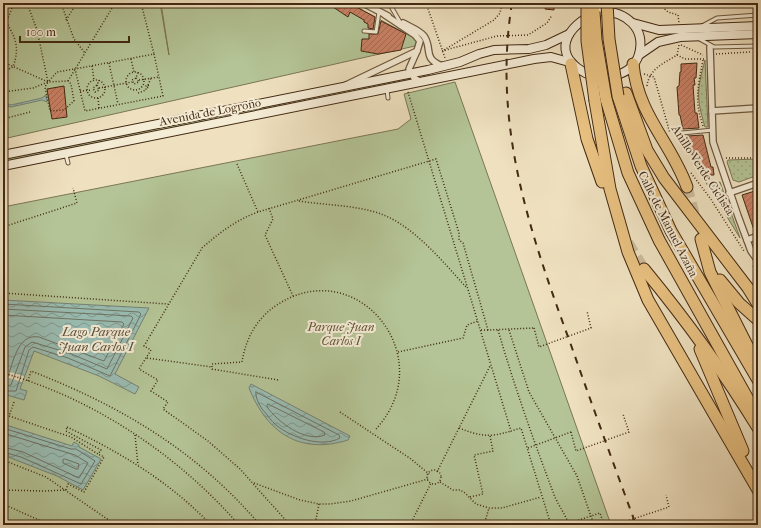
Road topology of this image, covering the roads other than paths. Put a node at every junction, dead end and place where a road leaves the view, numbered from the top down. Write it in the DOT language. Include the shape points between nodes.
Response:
graph roads {
  1 [pos="365,3"];
  2 [pos="389,3"];
  3 [pos="587,3"];
  4 [pos="593,3"];
  5 [pos="607,3"];
  6 [pos="614,3"];
  7 [pos="379,12"];
  8 [pos="385,15"];
  9 [pos="758,15"];
  10 [pos="400,22"];
  11 [pos="633,23"];
  12 [pos="758,26"];
  13 [pos="364,31"];
  14 [pos="695,32"];
  15 [pos="569,34"];
  16 [pos="758,34"];
  17 [pos="680,37"];
  18 [pos="710,46"];
  19 [pos="758,46"];
  20 [pos="417,51"];
  21 [pos="636,59"];
  22 [pos="570,63"];
  23 [pos="444,64"];
  24 [pos="410,73"];
  25 [pos="421,82"];
  26 [pos="342,87"];
  27 [pos="386,89"];
  28 [pos="622,94"];
  29 [pos="388,98"];
  30 [pos="600,100"];
  31 [pos="758,108"];
  32 [pos="712,111"];
  33 [pos="713,130"];
  34 [pos="682,133"];
  35 [pos="66,153"];
  36 [pos="3,155"];
  37 [pos="68,163"];
  38 [pos="3,166"];
  39 [pos="602,182"];
  40 [pos="758,183"];
  41 [pos="687,187"];
  42 [pos="729,193"];
  43 [pos="758,236"];
  44 [pos="701,239"];
  45 [pos="747,240"];
  46 [pos="705,253"];
  47 [pos="758,261"];
  48 [pos="644,269"];
  49 [pos="758,304"];
  50 [pos="758,320"];
  51 [pos="688,323"];
  52 [pos="758,367"];
  53 [pos="758,380"];
  54 [pos="758,417"];
  55 [pos="758,428"];
  56 [pos="758,484"];
  57 [pos="758,490"];
  1 -- 7 [label="street"];
  2 -- 10 [label="lane"];
  3 -- 30 [label="highway, bridge" via="587,41"];
  4 -- 30 [label="highway, Calle de Manuel Azaña, bridge"];
  5 -- 28 [label="highway, Calle de Manuel Azaña, bridge" via="610,39"];
  6 -- 28 [label="highway"];
  7 -- 8 [label="street"];
  7 -- 13 [label="lane" via="376,32"];
  8 -- 10 [label="street"];
  8 -- 20 [label="street" via="418,38 420,41"];
  9 -- 14 [label="lane" via="717,18"];
  10 -- 23 [label="street" via="424,36 428,53 434,63"];
  11 -- 15 [label="main road" via="614,12 602,11 582,20"];
  11 -- 17 [label="main road"];
  11 -- 21 [label="main road" via="640,40"];
  12 -- 14 [label="main road"];
  14 -- 16 [label="main road"];
  14 -- 17 [label="main road"];
  14 -- 18 [label="lane"];
  15 -- 22 [label="main road" via="565,50"];
  15 -- 23 [label="main road, Avenida de Logroño" via="546,45 529,49 494,50 460,62"];
  17 -- 21 [label="main road" via="658,42"];
  18 -- 19 [label="lane"];
  18 -- 32 [label="street"];
  20 -- 24 [label="street" via="409,69"];
  20 -- 26 [label="street, Avenida de Logroño"];
  21 -- 22 [label="main road" via="618,75 598,77 586,74"];
  21 -- 41 [label="highway" via="634,79 644,106 680,168"];
  22 -- 25 [label="main road, Avenida de Logroño" via="551,57 540,58"];
  22 -- 39 [label="highway" via="587,139"];
  23 -- 24 [label="main road, Avenida de Logroño"];
  24 -- 25 [label="street"];
  24 -- 26 [label="main road, Avenida de Logroño"];
  25 -- 27 [label="main road, Avenida de Logroño"];
  26 -- 36 [label="main road, Avenida de Logroño"];
  27 -- 29 [label="lane"];
  27 -- 35 [label="main road, Avenida de Logroño"];
  28 -- 49 [label="highway" via="647,150 664,178"];
  28 -- 53 [label="highway, Calle de Manuel Azaña" via="641,166 671,231"];
  30 -- 54 [label="highway, Calle de Manuel Azaña" via="628,173 659,240"];
  30 -- 57 [label="highway" via="610,189 628,252 648,300"];
  31 -- 32 [label="street"];
  32 -- 33 [label="street"];
  33 -- 34 [label="lane"];
  33 -- 42 [label="street" via="713,142"];
  35 -- 37 [label="lane"];
  35 -- 38 [label="main road, Avenida de Logroño"];
  40 -- 42 [label="street"];
  42 -- 45 [label="street"];
  43 -- 45 [label="street"];
  44 -- 46 [label="highway"];
  45 -- 47 [label="street"];
  46 -- 50 [label="highway" via="726,288"];
  46 -- 52 [label="highway" via="710,272"];
  48 -- 51 [label="highway"];
  51 -- 55 [label="highway"];
  51 -- 56 [label="highway"];
}
